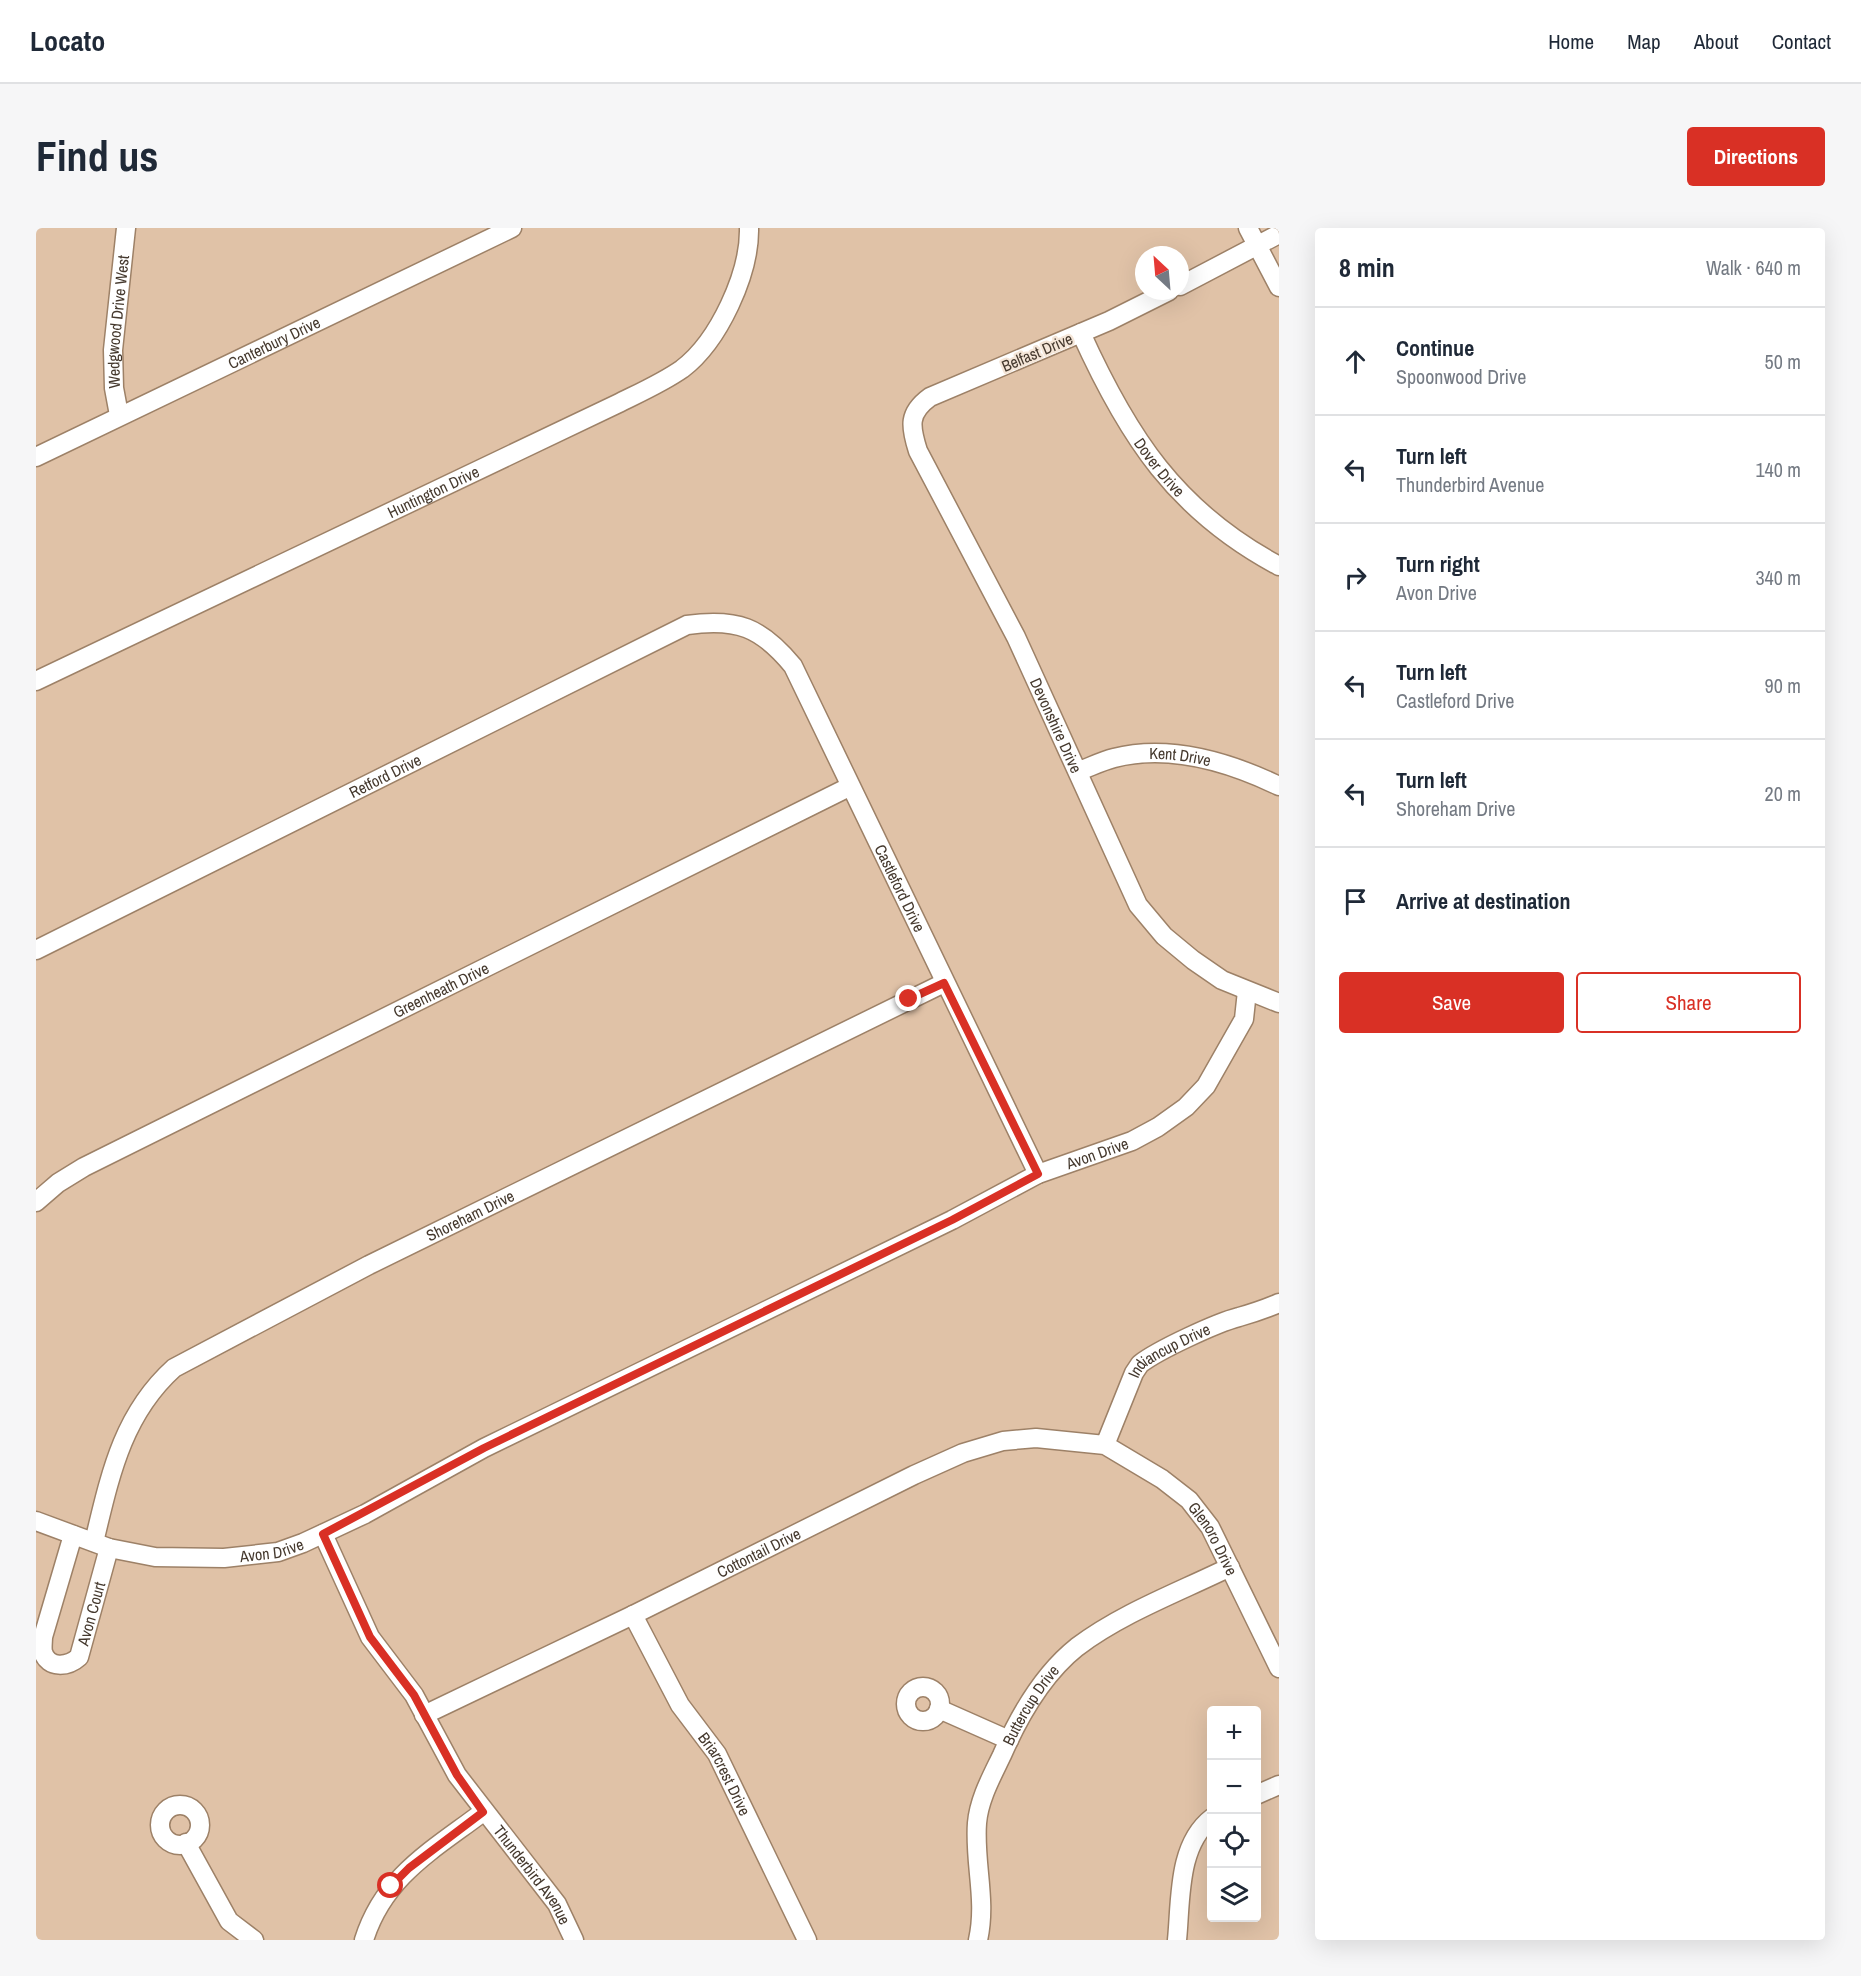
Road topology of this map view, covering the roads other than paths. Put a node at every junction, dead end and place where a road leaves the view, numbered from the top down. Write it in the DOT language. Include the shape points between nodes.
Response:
graph roads {
  1 [pos="126,228"];
  2 [pos="512,228"];
  3 [pos="749,228"];
  4 [pos="1248,228"];
  5 [pos="1279,234"];
  6 [pos="1258,246"];
  7 [pos="1189,281"];
  8 [pos="1279,287"];
  9 [pos="1150,300"];
  10 [pos="1081,333"];
  11 [pos="119,415"];
  12 [pos="912,420"];
  13 [pos="36,457"];
  14 [pos="1279,566"];
  15 [pos="739,625"];
  16 [pos="36,681"];
  17 [pos="1079,771"];
  18 [pos="1279,786"];
  19 [pos="849,787"];
  20 [pos="36,950"];
  21 [pos="944,983"];
  22 [pos="1246,991"];
  23 [pos="1279,1003"];
  24 [pos="1038,1174"];
  25 [pos="36,1202"];
  26 [pos="1279,1303"];
  27 [pos="1105,1445"];
  28 [pos="36,1521"];
  29 [pos="323,1534"];
  30 [pos="73,1535"];
  31 [pos="101,1545"];
  32 [pos="1230,1567"];
  33 [pos="633,1615"];
  34 [pos="1279,1668"];
  35 [pos="939,1709"];
  36 [pos="424,1715"];
  37 [pos="1009,1740"];
  38 [pos="1279,1785"];
  39 [pos="1261,1793"];
  40 [pos="483,1812"];
  41 [pos="1207,1822"];
  42 [pos="186,1844"];
  43 [pos="254,1940"];
  44 [pos="364,1940"];
  45 [pos="574,1940"];
  46 [pos="807,1940"];
  47 [pos="978,1940"];
  48 [pos="1177,1940"];
  1 -- 11 [label="street, Wedgwood Drive West" via="113,350"];
  2 -- 11 [label="street, Canterbury Drive"];
  3 -- 16 [label="street, Huntington Drive" via="746,265 718,327 702,350 682,368 617,404"];
  4 -- 6 [label="street"];
  5 -- 6 [label="street"];
  6 -- 7 [label="street"];
  6 -- 8 [label="street"];
  9 -- 10 [label="street, Belfast Drive"];
  10 -- 12 [label="street, Belfast Drive" via="930,397 917,407"];
  10 -- 14 [label="street, Dover Drive" via="1128,427 1179,494 1235,540"];
  11 -- 13 [label="street, Canterbury Drive"];
  12 -- 17 [label="street, Devonshire Drive" via="918,451 1016,637"];
  15 -- 19 [label="street, Castleford Drive" via="758,632 777,646 793,666"];
  15 -- 20 [label="street, Retford Drive" via="713,621 687,625"];
  17 -- 18 [label="street, Kent Drive" via="1113,758 1177,754 1211,760"];
  17 -- 22 [label="street, Devonshire Drive" via="1138,905 1164,936 1186,954 1222,980"];
  19 -- 21 [label="street, Castleford Drive"];
  19 -- 25 [label="street, Greenheath Drive" via="84,1167"];
  21 -- 24 [label="street, Castleford Drive"];
  21 -- 31 [label="street, Shoreham Drive" via="369,1265 174,1368 153,1386 128,1425 105,1493"];
  22 -- 23 [label="street, Devonshire Drive"];
  22 -- 24 [label="street, Avon Drive" via="1244,1019 1233,1042 1206,1086 1186,1107 1132,1142"];
  24 -- 29 [label="street, Avon Drive" via="952,1220 484,1448"];
  26 -- 27 [label="street, Indiancup Drive" via="1214,1327 1140,1364"];
  27 -- 32 [label="street, Glenoro Drive" via="1189,1500 1210,1527"];
  27 -- 33 [label="street, Cottontail Drive" via="1036,1438 1003,1441 963,1453"];
  28 -- 30 [label="street, Avon Drive"];
  29 -- 31 [label="street, Avon Drive" via="278,1552 224,1558 154,1557"];
  29 -- 36 [label="street, Thunderbird Avenue" via="370,1637 414,1695"];
  30 -- 31 [label="street, Avon Drive"];
  30 -- 31 [label="street, Avon Court" via="44,1637 43,1652 50,1662 60,1666 72,1664 79,1657"];
  32 -- 34 [label="street, Glenoro Drive"];
  32 -- 37 [label="street, Buttercup Drive" via="1104,1629 1075,1648 1049,1675"];
  33 -- 36 [label="street, Cottontail Drive"];
  33 -- 46 [label="street, Briarcrest Drive" via="680,1705 717,1754"];
  35 -- 37 [label="street"];
  36 -- 40 [label="street, Thunderbird Avenue"];
  37 -- 47 [label="street, Buttercup Drive" via="984,1795 977,1821 983,1918"];
  38 -- 39 [label="street"];
  40 -- 44 [label="street" via="391,1886"];
  40 -- 45 [label="street, Thunderbird Avenue" via="557,1904"];
  41 -- 48 [label="street" via="1188,1854"];
  42 -- 43 [label="street" via="229,1921"];
}
